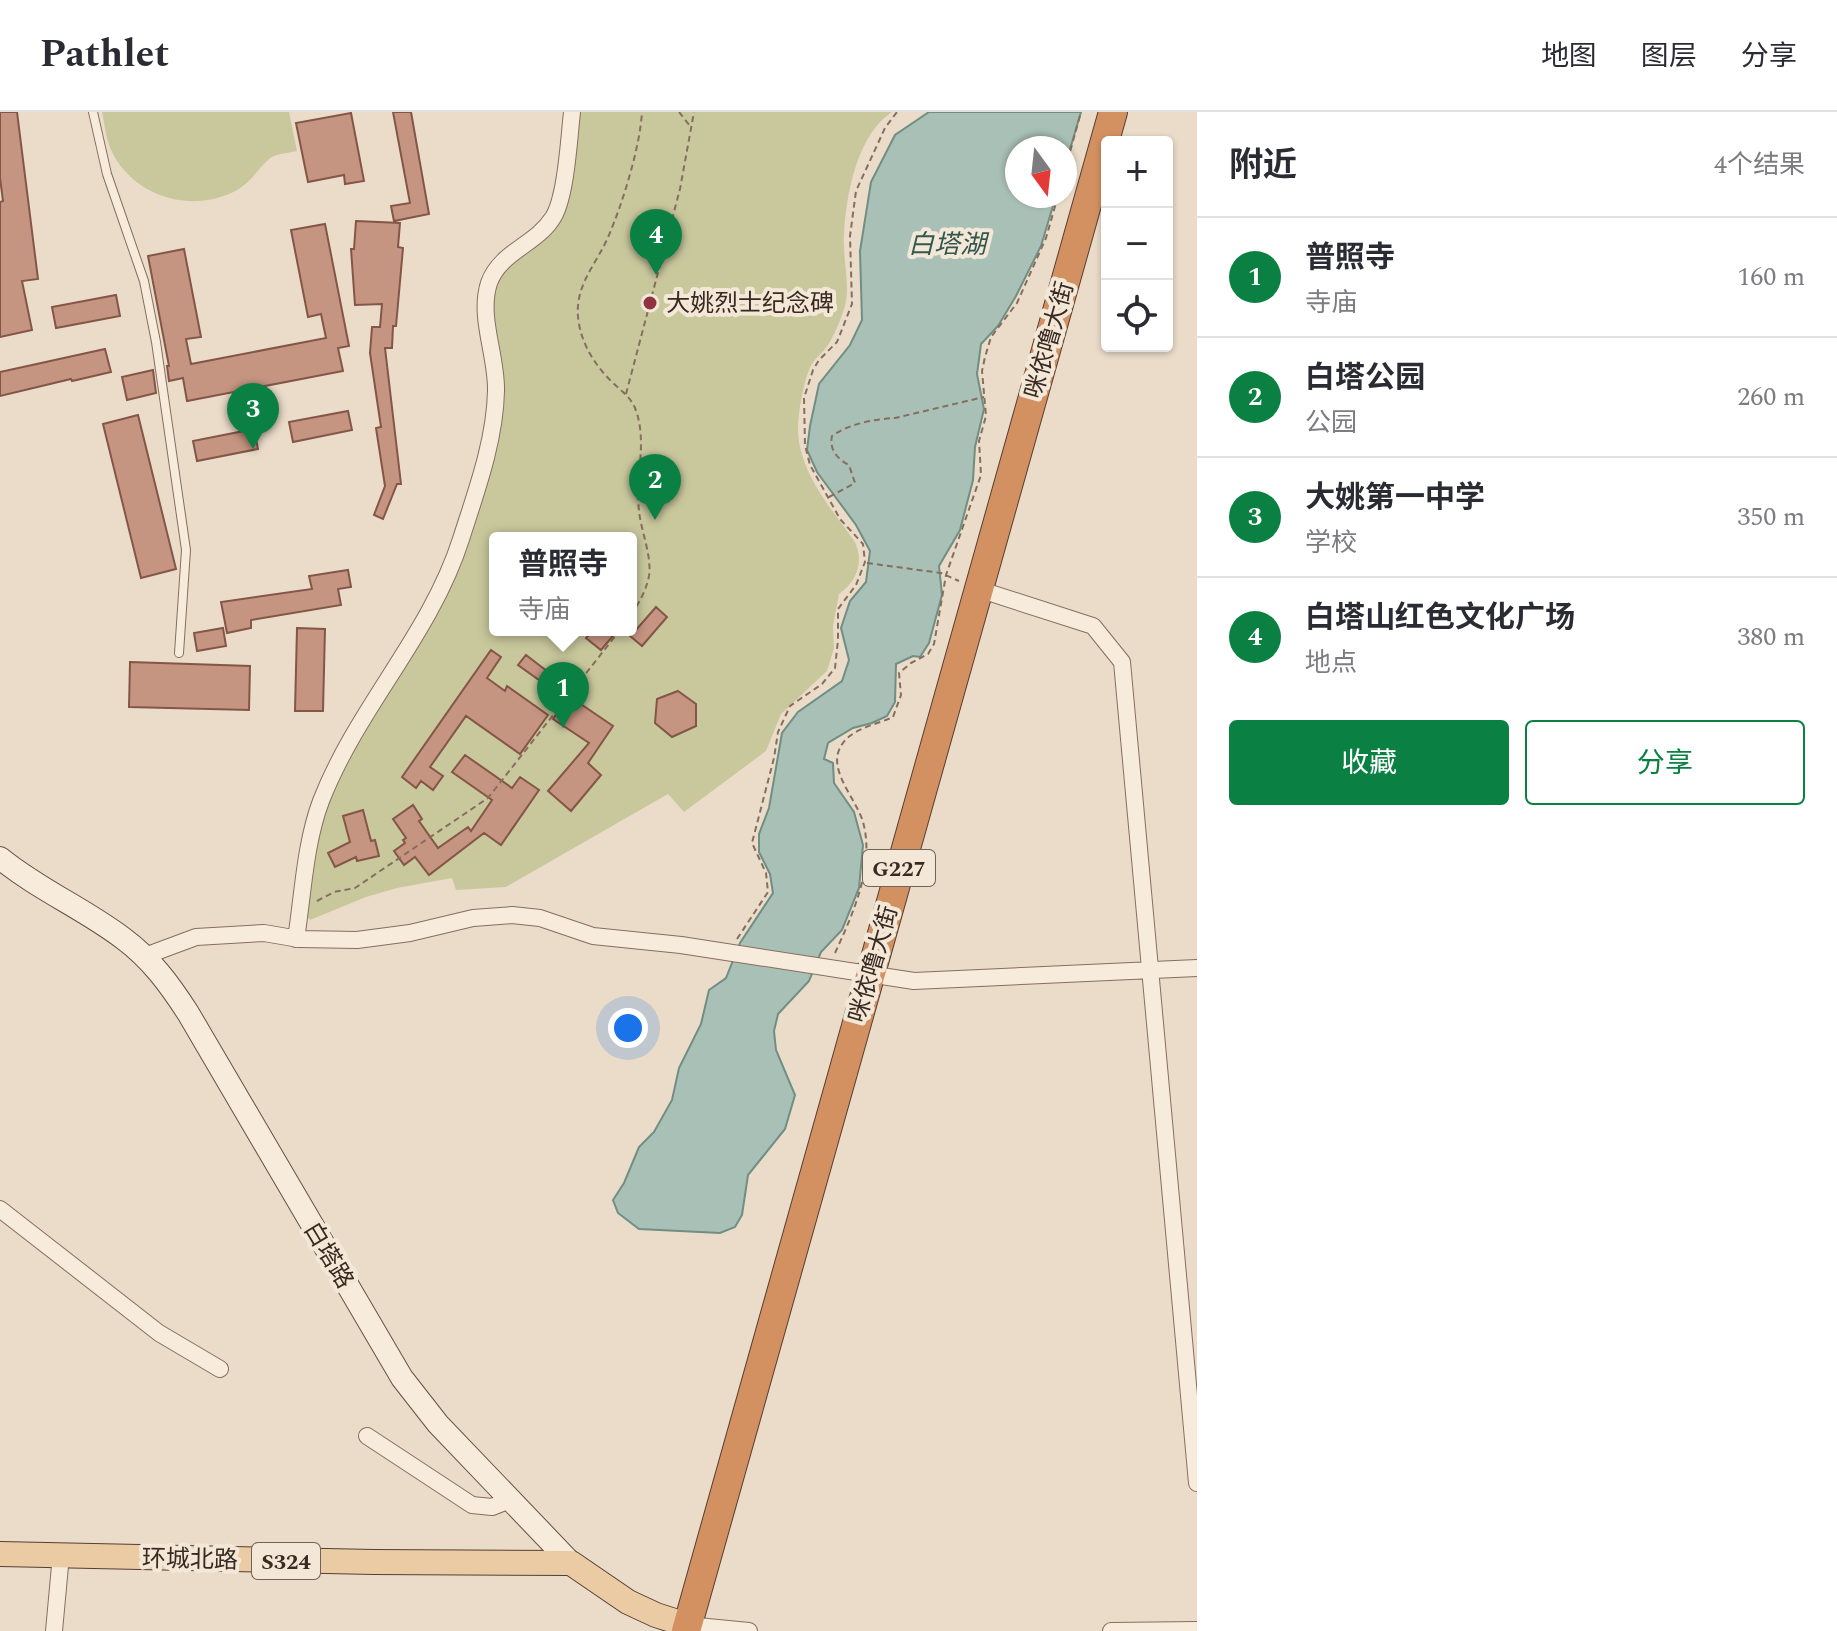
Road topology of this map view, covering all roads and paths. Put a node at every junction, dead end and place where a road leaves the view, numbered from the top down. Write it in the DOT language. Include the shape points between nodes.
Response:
graph roads {
  1 [pos="93,112"];
  2 [pos="572,112"];
  3 [pos="642,112"];
  4 [pos="679,112"];
  5 [pos="694,112"];
  6 [pos="897,112"];
  7 [pos="1081,112"];
  8 [pos="1113,112"];
  9 [pos="691,127"];
  10 [pos="1074,136"];
  11 [pos="1055,208"];
  12 [pos="626,394"];
  13 [pos="985,396"];
  14 [pos="828,498"];
  15 [pos="865,562"];
  16 [pos="941,573"];
  17 [pos="978,589"];
  18 [pos="637,606"];
  19 [pos="615,636"];
  20 [pos="179,653"];
  21 [pos="0,858"];
  22 [pos="315,902"];
  23 [pos="296,939"];
  24 [pos="729,953"];
  25 [pos="145,956"];
  26 [pos="828,968"];
  27 [pos="1197,968"];
  28 [pos="1150,970"];
  29 [pos="869,975"];
  30 [pos="0,1209"];
  31 [pos="220,1369"];
  32 [pos="367,1436"];
  33 [pos="1197,1483"];
  34 [pos="510,1500"];
  35 [pos="0,1554"];
  36 [pos="61,1555"];
  37 [pos="571,1563"];
  38 [pos="687,1628"];
  39 [pos="1197,1630"];
  40 [pos="54,1631"];
  41 [pos="749,1631"];
  42 [pos="1111,1631"];
  1 -- 20 [label="lane" via="107,174 144,281 160,367 186,550"];
  2 -- 23 [label="street" via="554,216 503,261 488,287 495,407 460,542 427,615 321,802"];
  3 -- 12 [label="path" via="615,221 578,301 580,331 589,352"];
  4 -- 9 [label="path"];
  5 -- 9 [label="path"];
  6 -- 14 [label="path" via="856,191 850,236 852,304 837,342 813,370 804,398 808,460"];
  7 -- 10 [label="path"];
  8 -- 17 [label="highway, 咪依噜大街 / G227"];
  9 -- 12 [label="path"];
  11 -- 13 [label="path" via="1017,303 990,340 982,365"];
  12 -- 18 [label="path" via="639,427 639,510 650,573"];
  13 -- 14 [label="path" via="840,430 832,436 832,449 849,465 855,483"];
  13 -- 26 [label="path" via="981,475 946,575 932,649 899,673 901,695 893,717 851,735 838,753 840,774 863,822 866,863"];
  14 -- 15 [label="path" via="863,544"];
  15 -- 16 [label="path"];
  15 -- 24 [label="path" via="838,609 835,668 790,706 778,732 752,843 768,892"];
  17 -- 28 [label="street" via="1093,626 1122,662"];
  17 -- 29 [label="highway, 咪依噜大街 / G227"];
  19 -- 22 [label="path" via="488,798 355,888"];
  21 -- 25 [label="street, 白塔路"];
  23 -- 24 [label="street" via="357,940 512,915 540,918 593,936"];
  23 -- 25 [label="street" via="254,932 196,937"];
  24 -- 26 [label="street"];
  25 -- 34 [label="street, 白塔路" via="188,1013 402,1378"];
  26 -- 29 [label="street"];
  27 -- 28 [label="street"];
  28 -- 29 [label="street" via="914,981"];
  28 -- 33 [label="street"];
  29 -- 38 [label="highway, 咪依噜大街 / G227"];
  30 -- 31 [label="street" via="159,1333"];
  32 -- 34 [label="street" via="472,1505 492,1507"];
  34 -- 37 [label="street, 白塔路"];
  35 -- 36 [label="main road, 环城北路 / S324"];
  36 -- 37 [label="main road, 环城北路 / S324"];
  36 -- 40 [label="street"];
  37 -- 38 [label="main road, 白塔路" via="628,1602"];
  38 -- 41 [label="street"];
  39 -- 42 [label="street"];
}
